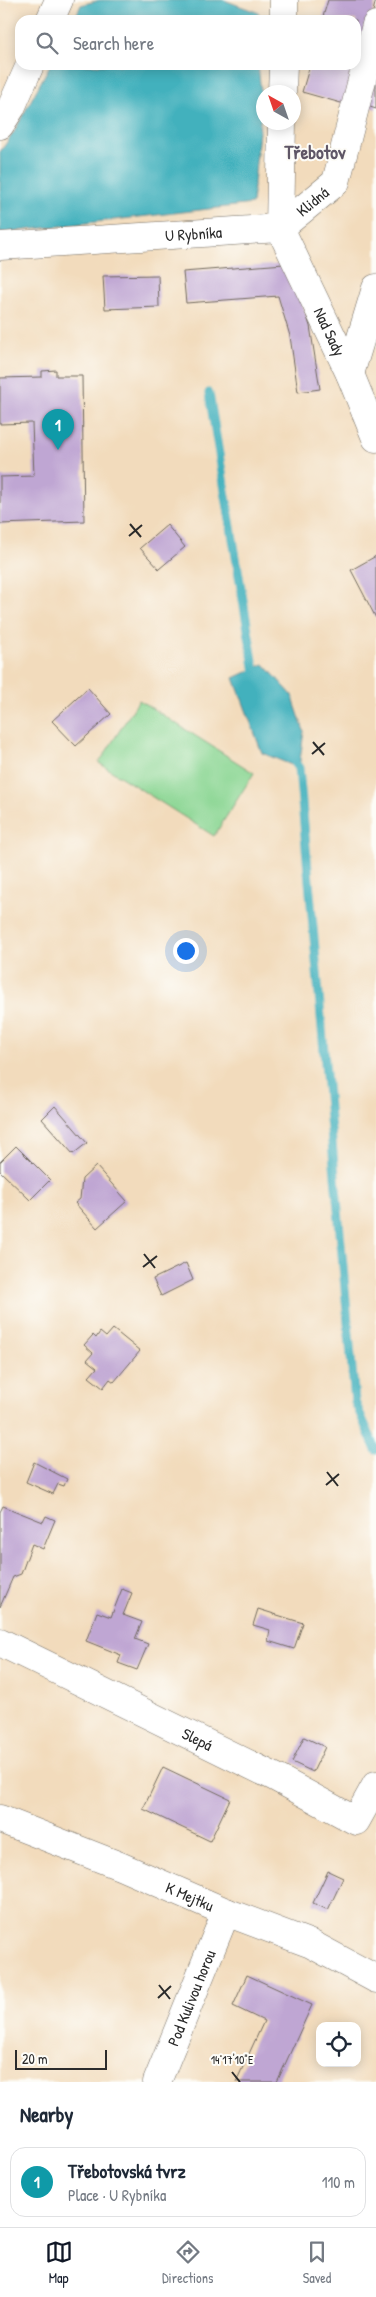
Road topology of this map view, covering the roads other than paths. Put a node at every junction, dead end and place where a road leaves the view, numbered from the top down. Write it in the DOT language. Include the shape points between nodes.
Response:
graph roads {
  1 [pos="59,0"];
  2 [pos="284,0"];
  3 [pos="52,15"];
  4 [pos="284,15"];
  5 [pos="376,25"];
  6 [pos="28,70"];
  7 [pos="283,70"];
  8 [pos="282,85"];
  9 [pos="0,125"];
  10 [pos="282,130"];
  11 [pos="280,228"];
  12 [pos="0,246"];
  13 [pos="376,288"];
  14 [pos="350,374"];
  15 [pos="376,438"];
  16 [pos="0,1642"];
  17 [pos="376,1785"];
  18 [pos="0,1819"];
  19 [pos="226,1912"];
  20 [pos="376,1979"];
  21 [pos="157,2082"];
  1 -- 3 [label="street"];
  2 -- 4 [label="street"];
  5 -- 11 [label="street, Klidná" via="336,182"];
  6 -- 9 [label="street"];
  7 -- 8 [label="street"];
  10 -- 11 [label="street"];
  11 -- 12 [label="street, U Rybníka"];
  11 -- 14 [label="street, Nad Sady"];
  13 -- 14 [label="street"];
  14 -- 15 [label="street, Nad Sady"];
  16 -- 17 [label="street, Slepá" via="356,1821"];
  18 -- 19 [label="street, K Mejtku"];
  19 -- 20 [label="street, K Mejtku" via="311,1944"];
  19 -- 21 [label="street, Pod Kulivou horou"];
}
